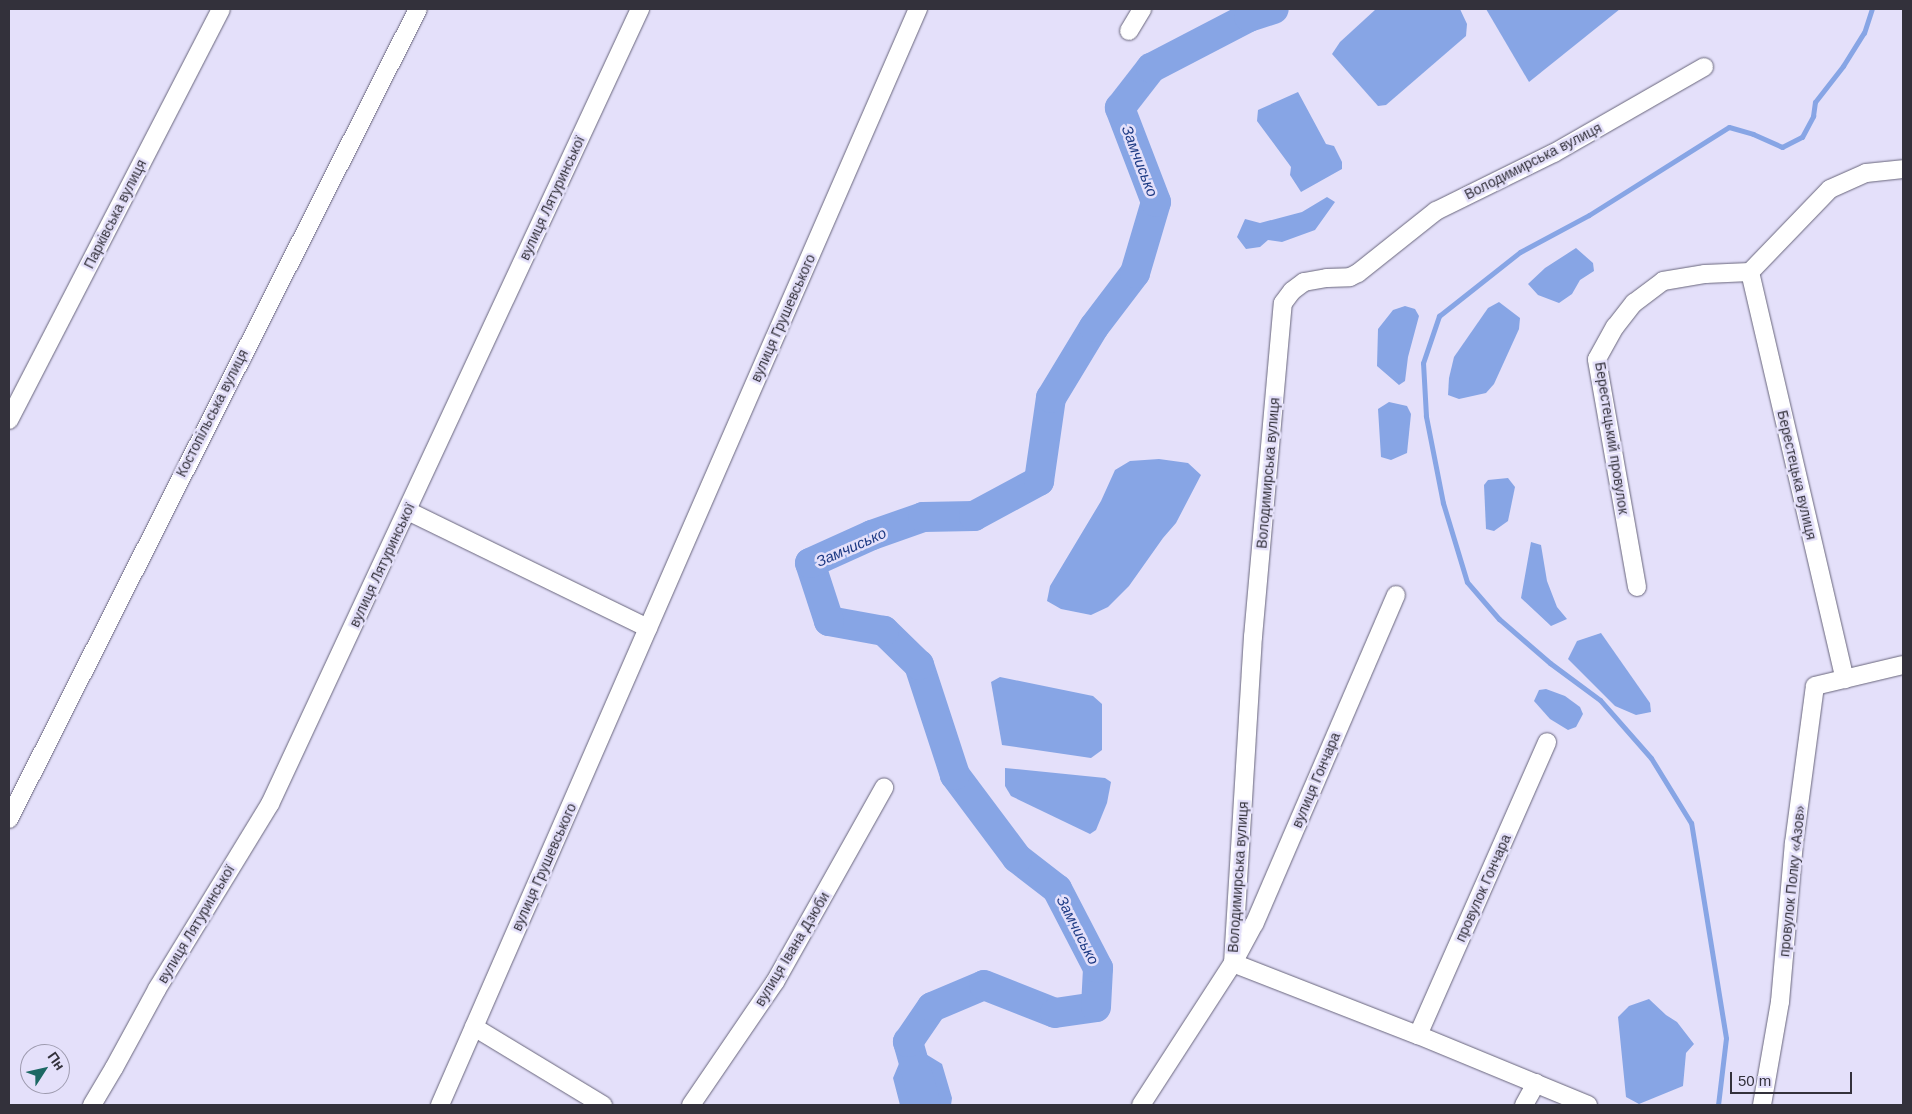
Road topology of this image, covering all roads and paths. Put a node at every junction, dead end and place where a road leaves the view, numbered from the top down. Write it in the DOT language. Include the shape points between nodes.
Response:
graph roads {
  1 [pos="221,9"];
  2 [pos="418,9"];
  3 [pos="640,9"];
  4 [pos="917,9"];
  5 [pos="1142,9"];
  6 [pos="1129,31"];
  7 [pos="1704,67"];
  8 [pos="1903,169"];
  9 [pos="1750,272"];
  10 [pos="9,420"];
  11 [pos="408,511"];
  12 [pos="1637,587"];
  13 [pos="1396,596"];
  14 [pos="648,628"];
  15 [pos="1903,665"];
  16 [pos="1844,679"];
  17 [pos="1547,742"];
  18 [pos="884,788"];
  19 [pos="9,820"];
  20 [pos="1233,962"];
  21 [pos="474,1027"];
  22 [pos="1418,1034"];
  23 [pos="1536,1083"];
  24 [pos="92,1105"];
  25 [pos="440,1105"];
  26 [pos="603,1105"];
  27 [pos="691,1105"];
  28 [pos="1141,1105"];
  29 [pos="1524,1105"];
  30 [pos="1588,1105"];
  31 [pos="1762,1105"];
  1 -- 10 [label="street, Парківська вулиця"];
  2 -- 19 [label="street, Костопільська вулиця"];
  3 -- 11 [label="street, вулиця Лятуринської"];
  4 -- 14 [label="street, вулиця Грушевського"];
  5 -- 6 [label="street"];
  7 -- 20 [label="street, Володимирська вулиця" via="1554,153 1436,210 1358,273 1350,277 1304,282 1283,303 1253,637"];
  8 -- 9 [label="street" via="1866,173 1830,189"];
  9 -- 12 [label="street, Берестецький провулок" via="1705,274 1663,281 1634,303 1615,327 1597,359"];
  9 -- 16 [label="street, Берестецька вулиця"];
  11 -- 14 [label="street"];
  11 -- 24 [label="street, вулиця Лятуринської" via="270,804 157,989"];
  13 -- 20 [label="street, вулиця Гончара" via="1254,924"];
  14 -- 21 [label="street, вулиця Грушевського"];
  15 -- 16 [label="street"];
  16 -- 31 [label="street, провулок Полку «Азов»" via="1815,686 1794,843 1780,1002"];
  17 -- 22 [label="street, провулок Гончара"];
  18 -- 27 [label="street, вулиця Івана Дзюби" via="775,982"];
  20 -- 22 [label="street"];
  20 -- 28 [label="street, Володимирська вулиця"];
  21 -- 25 [label="street, вулиця Грушевського"];
  21 -- 26 [label="street"];
  22 -- 23 [label="street"];
  23 -- 29 [label="street"];
  23 -- 30 [label="street"];
}
